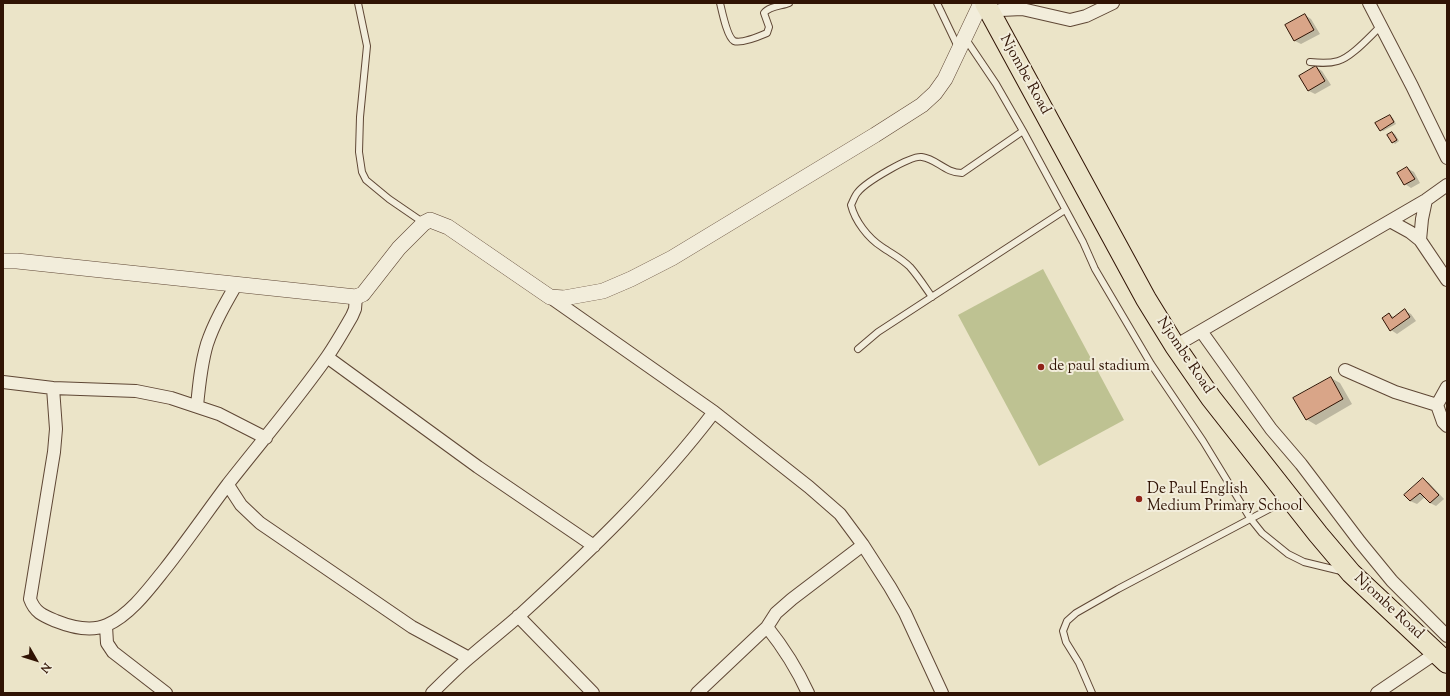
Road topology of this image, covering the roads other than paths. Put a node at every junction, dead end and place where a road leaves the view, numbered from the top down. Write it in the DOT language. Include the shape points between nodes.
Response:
graph roads {
  1 [pos="358,3"];
  2 [pos="720,3"];
  3 [pos="762,3"];
  4 [pos="789,3"];
  5 [pos="937,3"];
  6 [pos="1113,3"];
  7 [pos="1369,3"];
  8 [pos="985,6"];
  9 [pos="766,11"];
  10 [pos="1381,26"];
  11 [pos="962,43"];
  12 [pos="1310,62"];
  13 [pos="1023,131"];
  14 [pos="1447,158"];
  15 [pos="1447,185"];
  16 [pos="1426,200"];
  17 [pos="1065,210"];
  18 [pos="1390,221"];
  19 [pos="424,223"];
  20 [pos="1420,240"];
  21 [pos="3,261"];
  22 [pos="1447,280"];
  23 [pos="236,285"];
  24 [pos="356,297"];
  25 [pos="550,297"];
  26 [pos="932,297"];
  27 [pos="1201,331"];
  28 [pos="1175,346"];
  29 [pos="858,349"];
  30 [pos="327,357"];
  31 [pos="1345,370"];
  32 [pos="3,382"];
  33 [pos="1447,387"];
  34 [pos="53,388"];
  35 [pos="197,406"];
  36 [pos="1437,406"];
  37 [pos="714,412"];
  38 [pos="1447,426"];
  39 [pos="266,438"];
  40 [pos="228,485"];
  41 [pos="1289,498"];
  42 [pos="1250,518"];
  43 [pos="863,545"];
  44 [pos="594,546"];
  45 [pos="1351,572"];
  46 [pos="518,616"];
  47 [pos="106,626"];
  48 [pos="767,627"];
  49 [pos="1447,636"];
  50 [pos="469,658"];
  51 [pos="1442,658"];
  52 [pos="166,693"];
  53 [pos="432,693"];
  54 [pos="593,693"];
  55 [pos="697,693"];
  56 [pos="808,693"];
  57 [pos="942,693"];
  58 [pos="1092,693"];
  59 [pos="1377,693"];
  1 -- 19 [label="lane" via="367,46 360,118 359,152 362,172 366,180 389,200"];
  2 -- 9 [label="lane" via="729,33 736,42 767,32 769,27 764,13"];
  3 -- 9 [label="lane"];
  4 -- 9 [label="lane"];
  5 -- 11 [label="lane"];
  6 -- 8 [label="street" via="1086,16 1070,20 1022,8 1000,10"];
  7 -- 10 [label="street"];
  8 -- 11 [label="street"];
  8 -- 28 [label="highway, Njombe Road" via="1146,299"];
  10 -- 12 [label="lane" via="1340,61"];
  10 -- 14 [label="street"];
  11 -- 13 [label="lane" via="996,84"];
  11 -- 25 [label="street" via="945,79 935,93 922,105 869,139 672,258 631,279 603,291 564,298"];
  13 -- 17 [label="lane"];
  13 -- 26 [label="lane" via="962,173 954,173 922,156 910,158 867,183 857,192 851,205 853,214 874,241 897,255 910,267"];
  15 -- 16 [label="street"];
  16 -- 18 [label="street"];
  16 -- 20 [label="street"];
  17 -- 26 [label="lane"];
  17 -- 42 [label="lane" via="1151,364 1203,441"];
  18 -- 20 [label="street"];
  18 -- 27 [label="street"];
  19 -- 24 [label="street" via="400,248 367,290"];
  19 -- 25 [label="street" via="430,220 448,227"];
  20 -- 22 [label="street"];
  21 -- 23 [label="street" via="92,268"];
  23 -- 24 [label="street"];
  23 -- 35 [label="street" via="207,344"];
  24 -- 30 [label="street" via="352,316"];
  25 -- 37 [label="street"];
  26 -- 29 [label="lane" via="878,332"];
  27 -- 28 [label="street"];
  27 -- 49 [label="street" via="1271,429 1360,542 1392,581"];
  28 -- 41 [label="highway, Njombe Road" via="1211,398"];
  30 -- 39 [label="street"];
  30 -- 44 [label="street"];
  31 -- 36 [label="street" via="1394,392"];
  32 -- 34 [label="street"];
  33 -- 36 [label="street"];
  34 -- 35 [label="street" via="136,391"];
  34 -- 47 [label="street" via="56,429 54,452 30,599 35,610 64,624 79,628"];
  35 -- 39 [label="street"];
  36 -- 38 [label="street"];
  37 -- 43 [label="street" via="840,514"];
  37 -- 44 [label="street" via="677,458"];
  39 -- 40 [label="street"];
  40 -- 47 [label="street" via="140,599 126,613"];
  40 -- 50 [label="street" via="241,505 260,523 412,627"];
  41 -- 42 [label="lane"];
  41 -- 45 [label="highway, Njombe Road"];
  42 -- 45 [label="lane" via="1262,533 1288,554 1304,562"];
  42 -- 58 [label="lane" via="1118,589 1067,621 1063,631 1066,642 1079,663"];
  43 -- 48 [label="street" via="792,599 776,613"];
  43 -- 57 [label="street" via="904,613"];
  44 -- 46 [label="street"];
  45 -- 51 [label="highway, Njombe Road"];
  46 -- 50 [label="street"];
  46 -- 54 [label="street"];
  47 -- 52 [label="street" via="108,643 113,652"];
  48 -- 55 [label="street"];
  48 -- 56 [label="street" via="795,668"];
  50 -- 53 [label="street"];
  51 -- 59 [label="street"];
}
